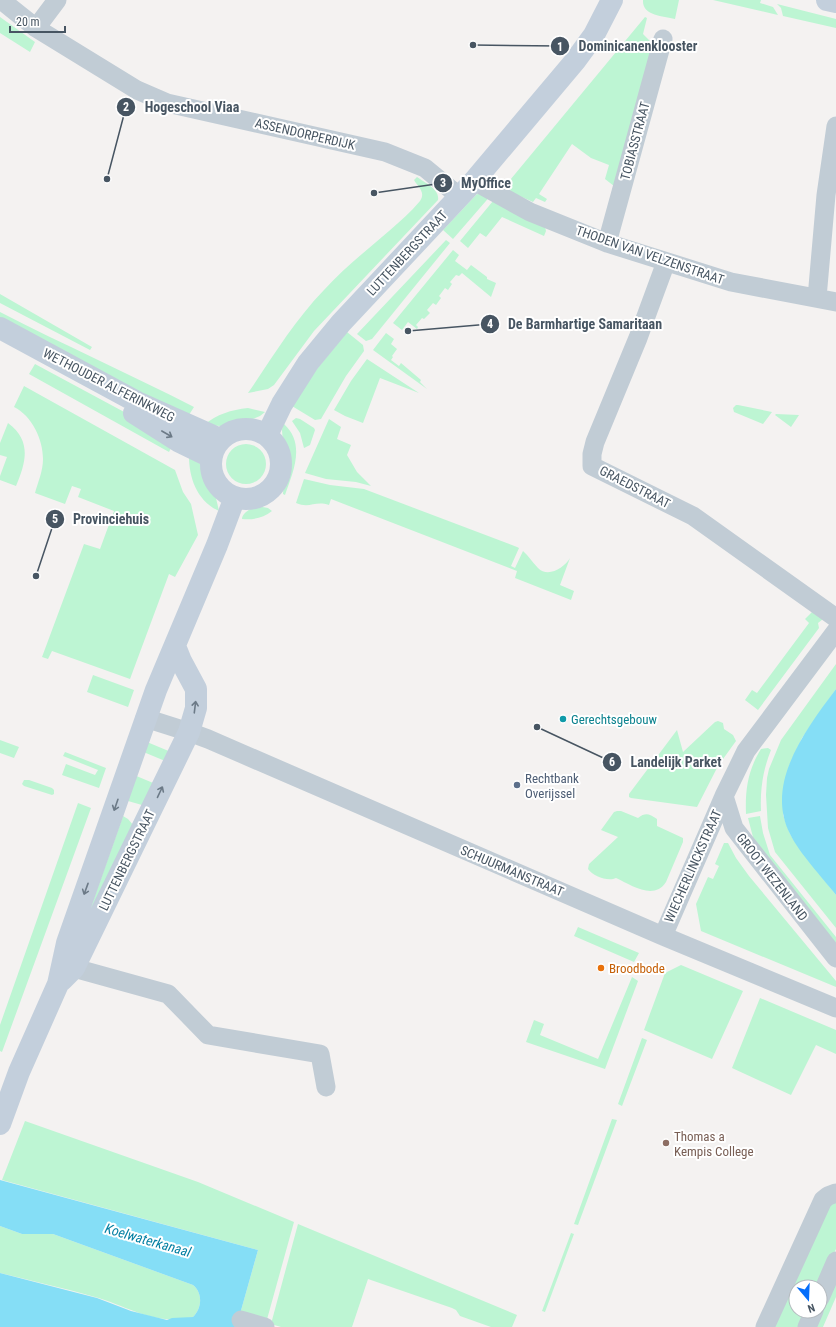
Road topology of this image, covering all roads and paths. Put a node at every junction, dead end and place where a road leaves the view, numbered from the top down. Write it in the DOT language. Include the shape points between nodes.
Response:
graph roads {
  1 [pos="0,0"];
  2 [pos="58,0"];
  3 [pos="612,0"];
  4 [pos="827,0"];
  5 [pos="836,2"];
  6 [pos="36,28"];
  7 [pos="663,39"];
  8 [pos="836,126"];
  9 [pos="467,189"];
  10 [pos="831,196"];
  11 [pos="607,243"];
  12 [pos="666,262"];
  13 [pos="817,298"];
  14 [pos="836,302"];
  15 [pos="0,328"];
  16 [pos="0,339"];
  17 [pos="266,435"];
  18 [pos="216,448"];
  19 [pos="235,497"];
  20 [pos="836,618"];
  21 [pos="836,631"];
  22 [pos="175,646"];
  23 [pos="145,718"];
  24 [pos="189,732"];
  25 [pos="724,796"];
  26 [pos="663,936"];
  27 [pos="836,958"];
  28 [pos="74,968"];
  29 [pos="58,984"];
  30 [pos="836,1008"];
  31 [pos="326,1087"];
  32 [pos="0,1124"];
  33 [pos="836,1193"];
  34 [pos="836,1261"];
  35 [pos="828,1280"];
  36 [pos="241,1320"];
  37 [pos="266,1327"];
  38 [pos="765,1327"];
  1 -- 6 [label="street, ASSENDORPERDIJK"];
  2 -- 6 [label="street"];
  3 -- 9 [label="main road, LUTTENBERGSTRAAT" via="594,35 575,61"];
  4 -- 5 [label="main road"];
  6 -- 9 [label="street, ASSENDORPERDIJK" via="137,90 167,102 385,152"];
  7 -- 11 [label="street, TOBIASSTRAAT"];
  8 -- 10 [label="street"];
  9 -- 11 [label="street, THODEN VAN VELZENSTRAAT"];
  9 -- 17 [label="main road, LUTTENBERGSTRAAT" via="308,363"];
  10 -- 13 [label="street"];
  11 -- 12 [label="street, THODEN VAN VELZENSTRAAT"];
  12 -- 13 [label="street, THODEN VAN VELZENSTRAAT" via="731,282"];
  12 -- 20 [label="street, GRAEDSTRAAT" via="595,442 592,466 692,516"];
  13 -- 14 [label="street, THODEN VAN VELZENSTRAAT"];
  15 -- 18 [label="main road, WETHOUDER ALFERINKWEG"];
  16 -- 18 [label="main road, WETHOUDER ALFERINKWEG, one-way" via="134,412 188,446"];
  17 -- 18 [label="main road" via="248,428 233,431"];
  17 -- 19 [label="main road" via="279,450 281,465 278,480 272,488 255,498"];
  18 -- 19 [label="main road" via="211,467 213,477 218,486"];
  19 -- 22 [label="main road, LUTTENBERGSTRAAT"];
  21 -- 25 [label="street" via="746,751"];
  22 -- 23 [label="main road, LUTTENBERGSTRAAT"];
  24 -- 22 [label="main road, LUTTENBERGSTRAAT, one-way" via="196,708 196,689 180,661"];
  23 -- 24 [label="street"];
  23 -- 29 [label="main road, LUTTENBERGSTRAAT, one-way" via="67,943"];
  24 -- 26 [label="street, SCHUURMANSTRAAT"];
  28 -- 24 [label="main road, LUTTENBERGSTRAAT, one-way"];
  25 -- 26 [label="street, WIECHERLINCKSTRAAT"];
  25 -- 27 [label="street, GROOT WEZENLAND" via="734,828"];
  26 -- 30 [label="street, SCHUURMANSTRAAT"];
  28 -- 29 [label="main road, LUTTENBERGSTRAAT"];
  28 -- 31 [label="street" via="168,994 208,1035 320,1054"];
  29 -- 32 [label="main road, LUTTENBERGSTRAAT" via="19,1072"];
  33 -- 38 [label="street" via="823,1200"];
  34 -- 35 [label="street"];
  36 -- 37 [label="street"];
}
